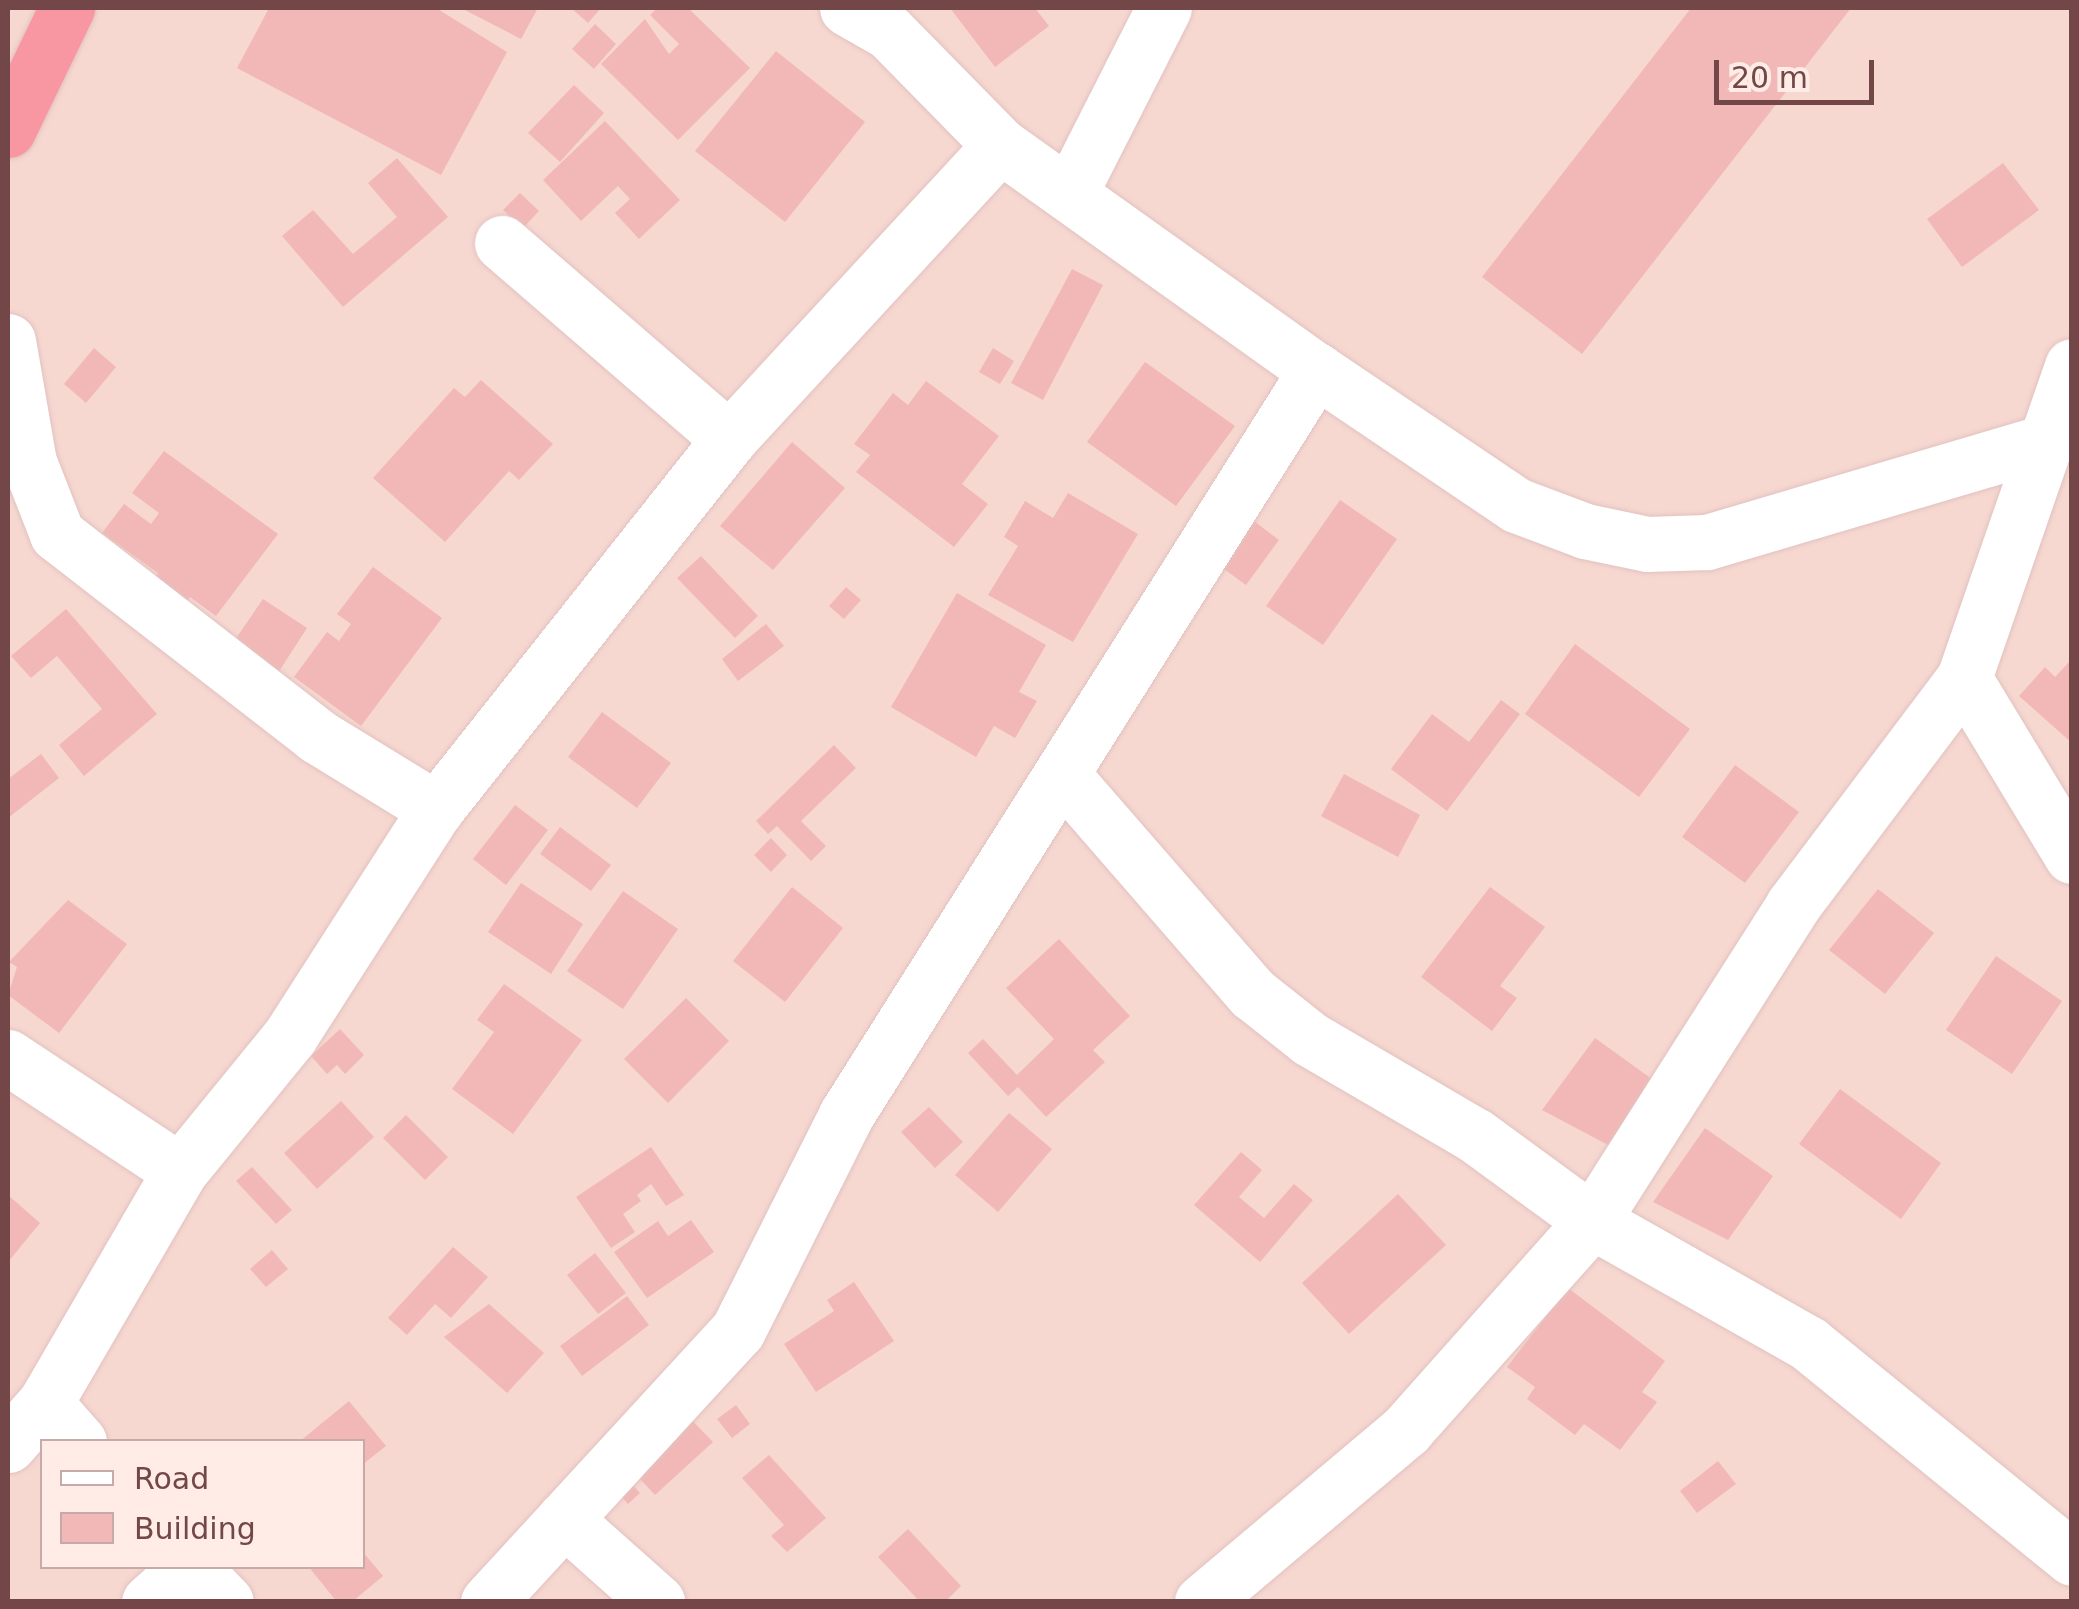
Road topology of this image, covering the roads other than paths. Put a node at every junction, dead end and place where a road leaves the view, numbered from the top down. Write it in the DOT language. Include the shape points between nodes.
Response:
graph roads {
  1 [pos="68,8"];
  2 [pos="847,8"];
  3 [pos="1164,8"];
  4 [pos="8,130"];
  5 [pos="1000,144"];
  6 [pos="1072,188"];
  7 [pos="502,243"];
  8 [pos="8,341"];
  9 [pos="2072,366"];
  10 [pos="1316,370"];
  11 [pos="728,439"];
  12 [pos="2048,440"];
  13 [pos="1964,678"];
  14 [pos="1066,780"];
  15 [pos="436,809"];
  16 [pos="2072,856"];
  17 [pos="8,1057"];
  18 [pos="180,1171"];
  19 [pos="1592,1221"];
  20 [pos="62,1422"];
  21 [pos="8,1445"];
  22 [pos="564,1519"];
  23 [pos="2072,1558"];
  24 [pos="187,1569"];
  25 [pos="193,1569"];
  26 [pos="150,1602"];
  27 [pos="226,1602"];
  28 [pos="488,1602"];
  29 [pos="657,1602"];
  30 [pos="1202,1602"];
  1 -- 4 [label="highway"];
  2 -- 5 [label="street" via="889,32"];
  3 -- 6 [label="street"];
  5 -- 6 [label="street"];
  5 -- 11 [label="street"];
  6 -- 10 [label="street"];
  7 -- 11 [label="street"];
  8 -- 15 [label="street" via="29,462 57,534 317,736"];
  9 -- 12 [label="street"];
  10 -- 12 [label="street" via="1516,505 1647,544 1707,542"];
  10 -- 14 [label="street"];
  11 -- 15 [label="street"];
  12 -- 13 [label="street"];
  13 -- 16 [label="street"];
  13 -- 19 [label="street" via="1792,905"];
  14 -- 19 [label="street" via="1252,993"];
  14 -- 22 [label="street" via="996,866 846,1115 738,1330"];
  15 -- 18 [label="street" via="290,1036"];
  17 -- 18 [label="street"];
  18 -- 20 [label="street"];
  19 -- 23 [label="street" via="1809,1344"];
  19 -- 30 [label="street" via="1406,1430"];
  20 -- 21 [label="street"];
  22 -- 28 [label="street"];
  22 -- 29 [label="street"];
  24 -- 26 [label="street"];
  25 -- 27 [label="street"];
}
